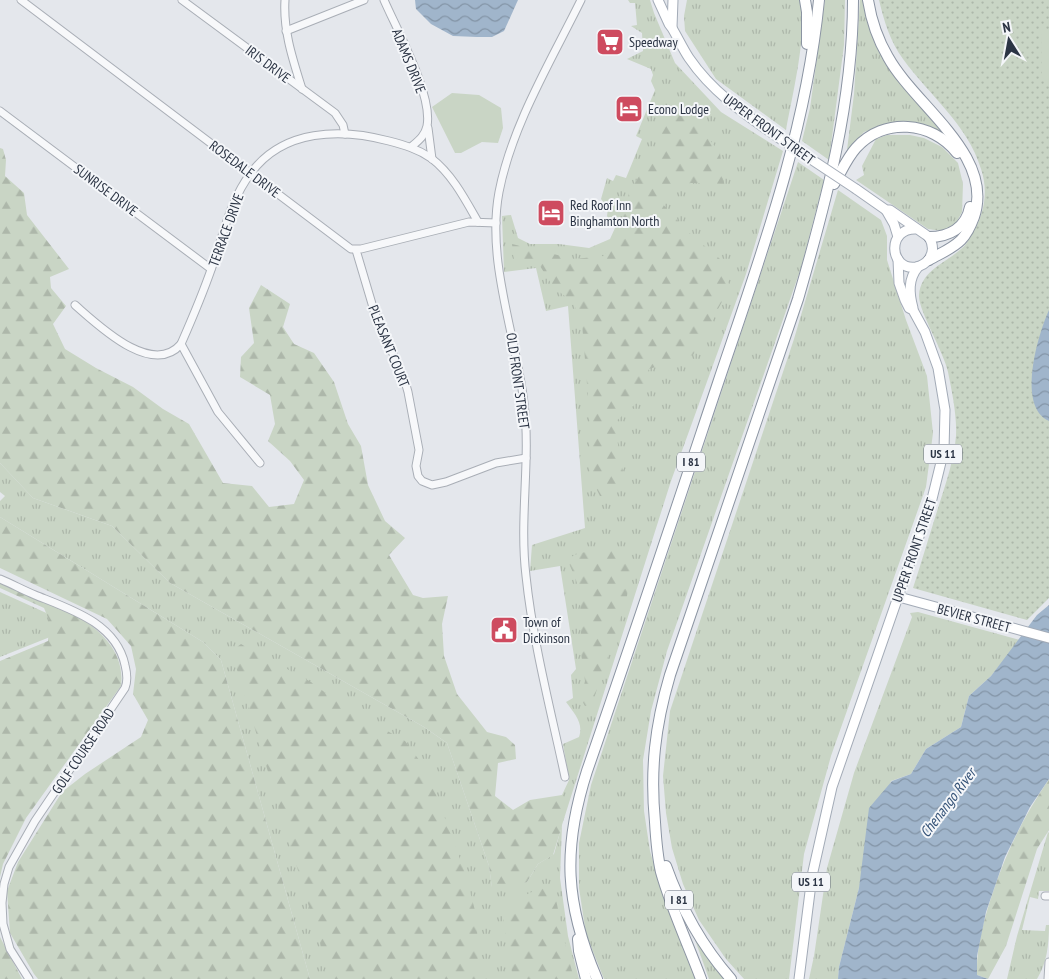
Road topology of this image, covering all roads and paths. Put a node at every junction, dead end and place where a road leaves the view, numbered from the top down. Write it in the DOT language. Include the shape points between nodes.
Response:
graph roads {
  1 [pos="21,0"];
  2 [pos="182,0"];
  3 [pos="285,0"];
  4 [pos="364,0"];
  5 [pos="384,0"];
  6 [pos="581,0"];
  7 [pos="658,0"];
  8 [pos="673,0"];
  9 [pos="805,0"];
  10 [pos="819,0"];
  11 [pos="853,0"];
  12 [pos="868,0"];
  13 [pos="672,28"];
  14 [pos="286,31"];
  15 [pos="807,80"];
  16 [pos="302,89"];
  17 [pos="0,110"];
  18 [pos="427,124"];
  19 [pos="346,134"];
  20 [pos="411,147"];
  21 [pos="432,159"];
  22 [pos="250,173"];
  23 [pos="824,205"];
  24 [pos="886,210"];
  25 [pos="478,222"];
  26 [pos="496,223"];
  27 [pos="917,229"];
  28 [pos="898,237"];
  29 [pos="929,237"];
  30 [pos="356,250"];
  31 [pos="898,259"];
  32 [pos="929,260"];
  33 [pos="918,267"];
  34 [pos="212,269"];
  35 [pos="75,305"];
  36 [pos="913,310"];
  37 [pos="181,344"];
  38 [pos="526,458"];
  39 [pos="260,463"];
  40 [pos="0,579"];
  41 [pos="898,597"];
  42 [pos="1049,638"];
  43 [pos="565,777"];
  44 [pos="653,809"];
  45 [pos="576,924"];
  46 [pos="1049,962"];
  47 [pos="29,979"];
  48 [pos="586,979"];
  49 [pos="596,979"];
  50 [pos="701,979"];
  51 [pos="730,979"];
  52 [pos="799,979"];
  53 [pos="1048,979"];
  1 -- 22 [label="street, ROSEDALE DRIVE"];
  2 -- 16 [label="street, IRIS DRIVE"];
  3 -- 14 [label="street"];
  4 -- 14 [label="street"];
  5 -- 18 [label="street, ADAMS DRIVE" via="421,87"];
  6 -- 26 [label="street, OLD FRONT STREET" via="514,141 499,193"];
  7 -- 13 [label="main road, UPPER FRONT STREET / US 11"];
  8 -- 13 [label="main road"];
  9 -- 15 [label="highway"];
  10 -- 15 [label="highway, I 81"];
  11 -- 23 [label="highway, I 81" via="846,93"];
  12 -- 32 [label="highway" via="888,58 962,149 975,173 977,203 972,223 955,245"];
  13 -- 24 [label="main road, UPPER FRONT STREET / US 11, bridge" via="689,58 742,113"];
  14 -- 16 [label="street"];
  15 -- 45 [label="highway, I 81" via="793,146 767,237 584,783 570,856"];
  16 -- 19 [label="street, IRIS DRIVE" via="338,117"];
  17 -- 34 [label="street, SUNRISE DRIVE"];
  18 -- 20 [label="street" via="425,132"];
  18 -- 21 [label="street, ADAMS DRIVE"];
  19 -- 20 [label="street, TERRACE DRIVE"];
  19 -- 22 [label="street, TERRACE DRIVE" via="326,133 291,142 266,157"];
  20 -- 21 [label="street, TERRACE DRIVE"];
  21 -- 25 [label="street, TERRACE DRIVE" via="457,186"];
  22 -- 30 [label="street, ROSEDALE DRIVE"];
  22 -- 34 [label="street, TERRACE DRIVE" via="230,213"];
  23 -- 29 [label="highway" via="851,154 864,140 893,128 922,129 940,136 955,151 970,181 969,213 962,225 947,235"];
  23 -- 44 [label="highway, I 81" via="798,299 668,681 655,741"];
  24 -- 27 [label="main road, UPPER FRONT STREET / US 11"];
  24 -- 28 [label="main road, UPPER FRONT STREET / US 11"];
  25 -- 26 [label="street"];
  25 -- 30 [label="street"];
  26 -- 38 [label="street, OLD FRONT STREET" via="499,266 524,402"];
  27 -- 28 [label="main road" via="906,230"];
  27 -- 29 [label="main road, UPPER FRONT STREET / US 11"];
  28 -- 31 [label="main road, UPPER FRONT STREET / US 11" via="894,248"];
  29 -- 32 [label="main road" via="932,250"];
  30 -- 38 [label="street, PLEASANT COURT" via="375,314 408,392 420,450 416,466 422,482 432,485 446,482 496,463"];
  31 -- 33 [label="main road" via="907,266"];
  31 -- 36 [label="main road, UPPER FRONT STREET / US 11" via="901,291"];
  32 -- 33 [label="main road"];
  33 -- 36 [label="main road, UPPER FRONT STREET / US 11" via="910,285"];
  34 -- 37 [label="street, TERRACE DRIVE"];
  35 -- 37 [label="street" via="112,336 135,350 160,355"];
  36 -- 41 [label="main road, UPPER FRONT STREET / US 11" via="938,368 945,410 945,439 932,499"];
  37 -- 39 [label="street" via="218,412"];
  38 -- 43 [label="street, OLD FRONT STREET" via="526,575"];
  40 -- 47 [label="street, GOLF COURSE ROAD" via="91,619 115,643 124,659 126,673 126,688 35,821 6,876 2,924 10,949"];
  41 -- 42 [label="main road, BEVIER STREET"];
  41 -- 52 [label="main road, UPPER FRONT STREET / US 11" via="832,787 812,876"];
  44 -- 50 [label="highway" via="663,877"];
  44 -- 51 [label="highway, I 81" via="664,857 679,900 698,935"];
  45 -- 48 [label="highway"];
  45 -- 49 [label="highway, I 81"];
  46 -- 53 [label="street"];
}
